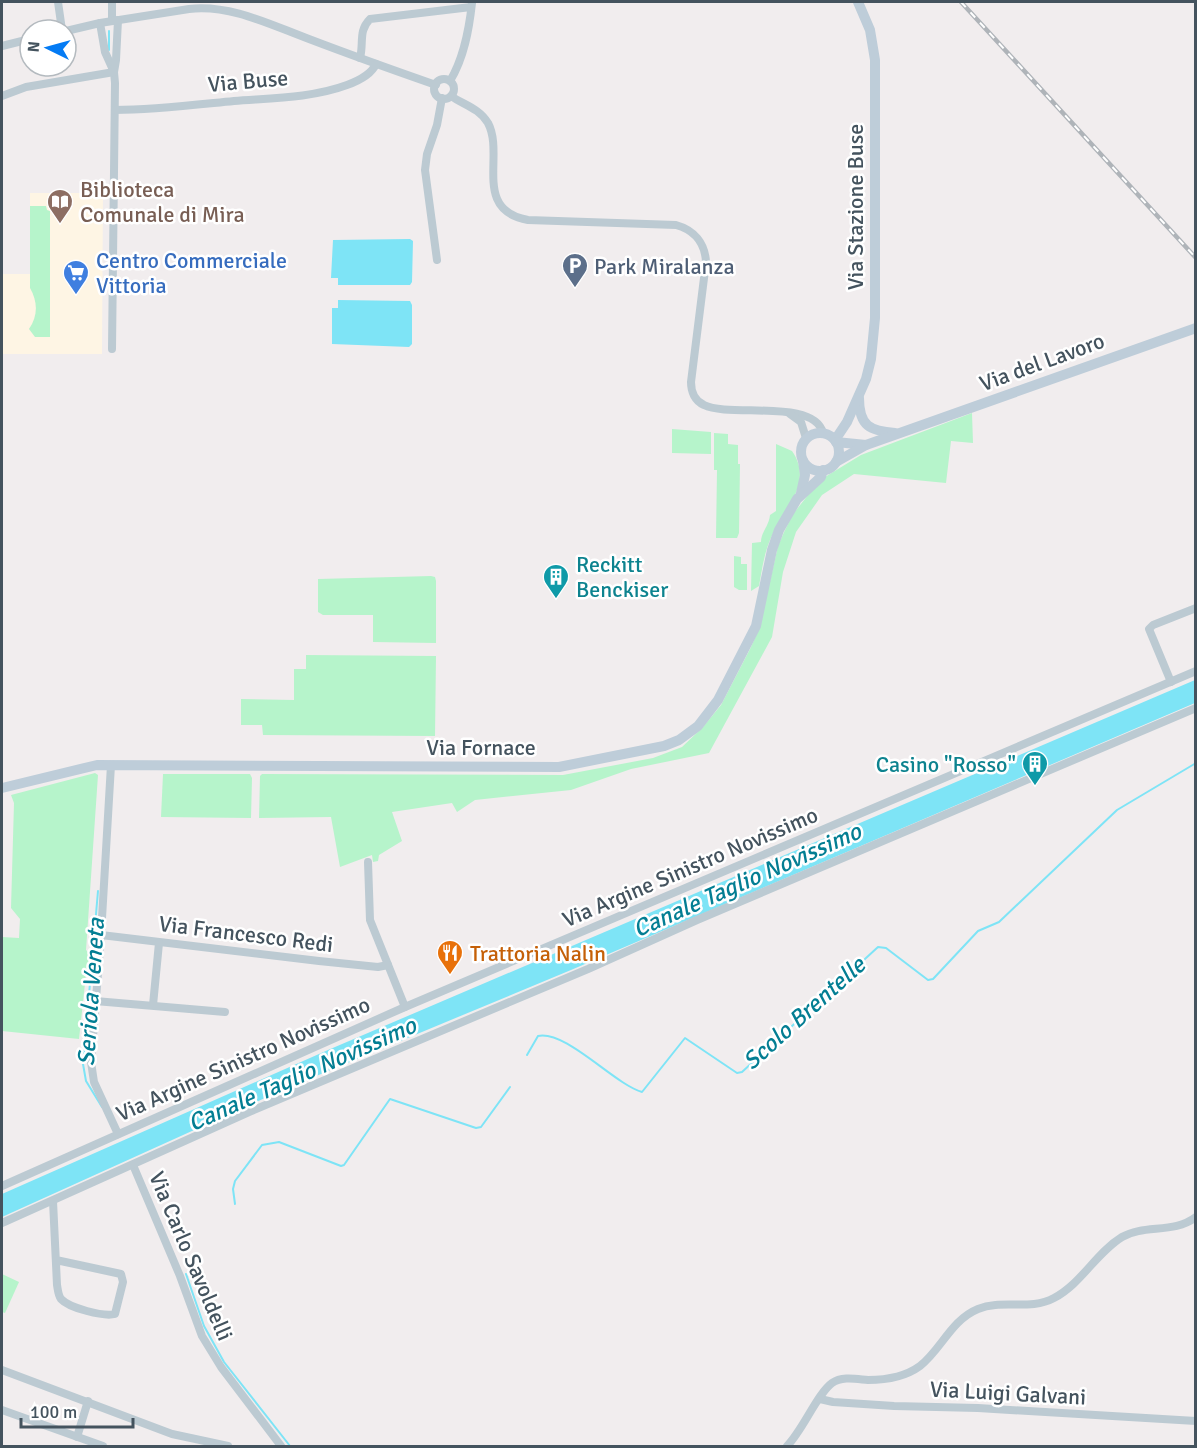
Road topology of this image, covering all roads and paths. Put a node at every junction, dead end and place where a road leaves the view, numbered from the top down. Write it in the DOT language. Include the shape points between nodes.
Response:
graph roads {
  1 [pos="58,2"];
  2 [pos="112,2"];
  3 [pos="858,2"];
  4 [pos="472,4"];
  5 [pos="203,5"];
  6 [pos="61,18"];
  7 [pos="115,20"];
  8 [pos="100,23"];
  9 [pos="78,27"];
  10 [pos="18,42"];
  11 [pos="2,46"];
  12 [pos="360,58"];
  13 [pos="376,64"];
  14 [pos="114,72"];
  15 [pos="450,81"];
  16 [pos="436,85"];
  17 [pos="2,96"];
  18 [pos="447,97"];
  19 [pos="115,110"];
  20 [pos="437,260"];
  21 [pos="1196,328"];
  22 [pos="112,349"];
  23 [pos="859,396"];
  24 [pos="851,411"];
  25 [pos="788,414"];
  26 [pos="824,433"];
  27 [pos="902,433"];
  28 [pos="806,438"];
  29 [pos="836,441"];
  30 [pos="866,445"];
  31 [pos="803,461"];
  32 [pos="836,462"];
  33 [pos="823,470"];
  34 [pos="801,493"];
  35 [pos="1196,608"];
  36 [pos="1196,672"];
  37 [pos="1171,682"];
  38 [pos="1196,708"];
  39 [pos="111,765"];
  40 [pos="2,788"];
  41 [pos="368,862"];
  42 [pos="101,935"];
  43 [pos="159,943"];
  44 [pos="388,965"];
  45 [pos="95,1001"];
  46 [pos="153,1005"];
  47 [pos="405,1007"];
  48 [pos="225,1012"];
  49 [pos="118,1134"];
  50 [pos="133,1165"];
  51 [pos="2,1186"];
  52 [pos="53,1201"];
  53 [pos="1196,1217"];
  54 [pos="2,1223"];
  55 [pos="56,1260"];
  56 [pos="2,1370"];
  57 [pos="820,1399"];
  58 [pos="88,1401"];
  59 [pos="2,1410"];
  60 [pos="1196,1421"];
  61 [pos="77,1437"];
  62 [pos="103,1446"];
  63 [pos="228,1446"];
  64 [pos="281,1446"];
  65 [pos="787,1446"];
  1 -- 6 [label="street"];
  2 -- 7 [label="street"];
  3 -- 23 [label="street, Via Stazione Buse" via="872,39 875,71 874,327 871,359"];
  4 -- 12 [label="street" via="371,18 363,29"];
  4 -- 15 [label="street" via="465,43"];
  5 -- 7 [label="street"];
  5 -- 12 [label="street"];
  7 -- 8 [label="street"];
  7 -- 14 [label="street"];
  8 -- 9 [label="street"];
  8 -- 14 [label="street" via="105,52"];
  10 -- 11 [label="street"];
  12 -- 13 [label="street"];
  13 -- 16 [label="street"];
  13 -- 19 [label="street, Via Buse" via="364,77 326,91"];
  14 -- 17 [label="street" via="26,87"];
  14 -- 19 [label="street"];
  15 -- 16 [label="street"];
  15 -- 18 [label="street" via="454,89"];
  16 -- 18 [label="street" via="435,92"];
  18 -- 20 [label="street" via="425,170"];
  18 -- 25 [label="street" via="476,109 489,124 494,190 513,215 528,220 676,225 694,234 703,247 706,262 691,382 694,397 709,407"];
  19 -- 22 [label="street"];
  21 -- 27 [label="street, Via del Lavoro"];
  23 -- 24 [label="street, Via Stazione Buse"];
  23 -- 27 [label="street, Via del Lavoro" via="859,411 869,427"];
  24 -- 26 [label="street, Via Stazione Buse"];
  24 -- 29 [label="street, Via Stazione Buse"];
  25 -- 26 [label="street" via="812,419"];
  25 -- 28 [label="street" via="801,422"];
  26 -- 28 [label="street"];
  26 -- 29 [label="street"];
  27 -- 30 [label="street, Via del Lavoro"];
  28 -- 31 [label="street" via="801,449"];
  29 -- 30 [label="street, Via del Lavoro"];
  29 -- 32 [label="street"];
  30 -- 32 [label="street, Via del Lavoro"];
  31 -- 33 [label="street" via="812,469"];
  31 -- 34 [label="street, Via Fornace"];
  32 -- 33 [label="street"];
  33 -- 34 [label="street, Via Fornace" via="821,477"];
  34 -- 39 [label="street, Via Fornace" via="775,540 756,626 718,700 698,726 664,746 559,767"];
  35 -- 37 [label="street" via="1149,630"];
  36 -- 37 [label="street, Via Argine Sinistro Novissimo"];
  37 -- 47 [label="street, Via Argine Sinistro Novissimo"];
  38 -- 50 [label="street" via="267,1104"];
  39 -- 40 [label="street, Via Fornace"];
  39 -- 42 [label="street"];
  41 -- 44 [label="street" via="370,920"];
  42 -- 43 [label="street, Via Francesco Redi"];
  42 -- 45 [label="street"];
  43 -- 44 [label="street, Via Francesco Redi"];
  43 -- 46 [label="street"];
  44 -- 47 [label="street"];
  45 -- 46 [label="street"];
  45 -- 49 [label="street" via="92,1076"];
  46 -- 48 [label="street"];
  47 -- 49 [label="street, Via Argine Sinistro Novissimo"];
  49 -- 51 [label="street, Via Argine Sinistro Novissimo" via="24,1170"];
  50 -- 52 [label="street"];
  50 -- 64 [label="street, Via Carlo Savoldelli" via="202,1336"];
  52 -- 54 [label="street"];
  52 -- 55 [label="street"];
  53 -- 57 [label="street" via="1181,1225 1125,1235 1071,1286 1050,1300 1035,1305 990,1305 970,1313 926,1361 906,1374 885,1379 838,1380"];
  55 -- 55 [label="street" via="121,1274 123,1282 115,1314 63,1301 57,1285"];
  56 -- 58 [label="street"];
  57 -- 60 [label="street, Via Luigi Galvani"];
  57 -- 65 [label="street"];
  58 -- 61 [label="street"];
  58 -- 63 [label="street" via="171,1434"];
  59 -- 61 [label="street"];
  61 -- 62 [label="street"];
}
